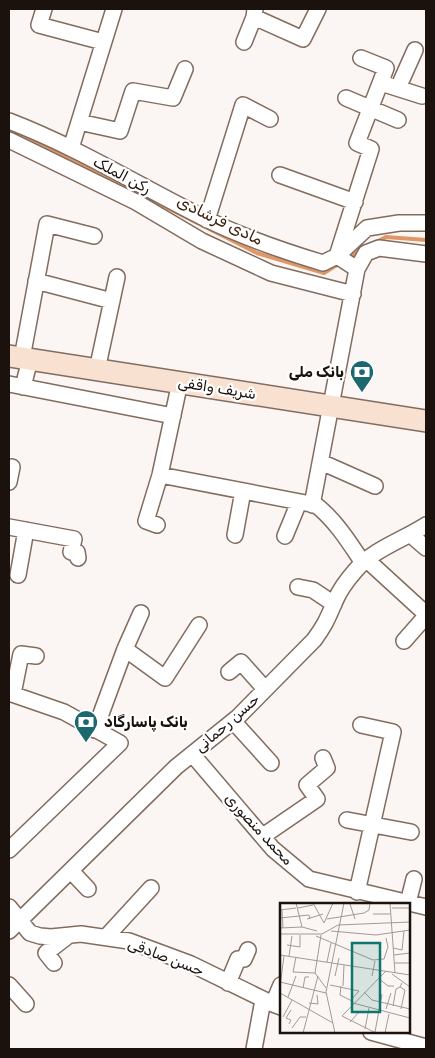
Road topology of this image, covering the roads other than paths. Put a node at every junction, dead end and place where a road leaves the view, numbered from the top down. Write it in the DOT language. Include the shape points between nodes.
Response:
graph roads {
  1 [pos="44,9"];
  2 [pos="114,9"];
  3 [pos="318,9"];
  4 [pos="255,13"];
  5 [pos="104,42"];
  6 [pos="244,42"];
  7 [pos="415,50"];
  8 [pos="361,58"];
  9 [pos="185,69"];
  10 [pos="381,83"];
  11 [pos="398,88"];
  12 [pos="422,96"];
  13 [pos="346,98"];
  14 [pos="371,108"];
  15 [pos="270,119"];
  16 [pos="398,120"];
  17 [pos="9,121"];
  18 [pos="79,122"];
  19 [pos="24,127"];
  20 [pos="12,141"];
  21 [pos="71,148"];
  22 [pos="280,175"];
  23 [pos="355,202"];
  24 [pos="207,220"];
  25 [pos="426,223"];
  26 [pos="94,236"];
  27 [pos="283,251"];
  28 [pos="426,254"];
  29 [pos="337,256"];
  30 [pos="358,268"];
  31 [pos="275,274"];
  32 [pos="117,276"];
  33 [pos="36,281"];
  34 [pos="353,294"];
  35 [pos="112,301"];
  36 [pos="20,357"];
  37 [pos="98,370"];
  38 [pos="180,382"];
  39 [pos="16,385"];
  40 [pos="332,406"];
  41 [pos="173,416"];
  42 [pos="426,421"];
  43 [pos="321,462"];
  44 [pos="12,467"];
  45 [pos="160,475"];
  46 [pos="9,482"];
  47 [pos="375,486"];
  48 [pos="243,491"];
  49 [pos="306,503"];
  50 [pos="157,525"];
  51 [pos="426,525"];
  52 [pos="9,527"];
  53 [pos="26,530"];
  54 [pos="234,535"];
  55 [pos="411,535"];
  56 [pos="285,536"];
  57 [pos="426,548"];
  58 [pos="78,558"];
  59 [pos="365,562"];
  60 [pos="18,575"];
  61 [pos="298,587"];
  62 [pos="334,604"];
  63 [pos="140,613"];
  64 [pos="426,615"];
  65 [pos="199,626"];
  66 [pos="404,641"];
  67 [pos="125,649"];
  68 [pos="36,656"];
  69 [pos="229,672"];
  70 [pos="265,689"];
  71 [pos="11,694"];
  72 [pos="233,721"];
  73 [pos="361,725"];
  74 [pos="95,730"];
  75 [pos="192,754"];
  76 [pos="323,758"];
  77 [pos="271,764"];
  78 [pos="348,820"];
  79 [pos="372,824"];
  80 [pos="411,832"];
  81 [pos="263,836"];
  82 [pos="9,850"];
  83 [pos="71,871"];
  84 [pos="414,879"];
  85 [pos="88,888"];
  86 [pos="151,888"];
  87 [pos="357,892"];
  88 [pos="408,903"];
  89 [pos="410,903"];
  90 [pos="9,906"];
  91 [pos="426,907"];
  92 [pos="20,921"];
  93 [pos="9,931"];
  94 [pos="69,935"];
  95 [pos="106,938"];
  96 [pos="248,950"];
  97 [pos="54,963"];
  98 [pos="228,983"];
  99 [pos="9,985"];
  100 [pos="280,987"];
  101 [pos="26,1004"];
  102 [pos="272,1004"];
  103 [pos="374,1033"];
  104 [pos="426,1047"];
  105 [pos="254,1049"];
  1 -- 5 [label="street" via="39,25"];
  2 -- 5 [label="street"];
  3 -- 4 [label="street" via="303,39"];
  4 -- 6 [label="street"];
  5 -- 18 [label="street"];
  7 -- 11 [label="street"];
  8 -- 10 [label="street" via="386,68"];
  9 -- 18 [label="street" via="173,98 133,91 120,131"];
  10 -- 11 [label="street"];
  10 -- 14 [label="street"];
  11 -- 12 [label="street"];
  13 -- 14 [label="street"];
  14 -- 16 [label="street"];
  14 -- 23 [label="street" via="356,142 371,149"];
  15 -- 24 [label="street" via="243,105"];
  17 -- 19 [label="street, رکن الملک"];
  18 -- 21 [label="street"];
  19 -- 20 [label="street"];
  19 -- 21 [label="street, رکن الملک"];
  20 -- 31 [label="street, رکن الملک" via="136,202 202,241"];
  21 -- 24 [label="street, رکن الملک"];
  22 -- 23 [label="street"];
  23 -- 29 [label="street"];
  24 -- 27 [label="street, رکن الملک"];
  25 -- 29 [label="street" via="367,228"];
  26 -- 33 [label="street" via="47,224"];
  27 -- 29 [label="street, رکن الملک" via="323,263"];
  27 -- 31 [label="street"];
  28 -- 30 [label="street" via="379,248 366,253"];
  29 -- 30 [label="street"];
  30 -- 34 [label="street"];
  31 -- 34 [label="street, رکن الملک"];
  32 -- 35 [label="street"];
  33 -- 35 [label="street"];
  33 -- 36 [label="street"];
  34 -- 40 [label="street"];
  35 -- 37 [label="street"];
  36 -- 37 [label="main road, شریف واقفی"];
  36 -- 39 [label="street"];
  37 -- 38 [label="main road, شریف واقفی"];
  38 -- 40 [label="main road, شریف واقفی"];
  38 -- 41 [label="street"];
  39 -- 41 [label="street"];
  40 -- 42 [label="main road, شریف واقفی"];
  40 -- 43 [label="street"];
  41 -- 45 [label="street"];
  43 -- 47 [label="street"];
  43 -- 49 [label="street"];
  44 -- 46 [label="street"];
  45 -- 48 [label="street"];
  45 -- 50 [label="street" via="146,521"];
  48 -- 49 [label="street"];
  48 -- 54 [label="street"];
  49 -- 56 [label="street"];
  49 -- 59 [label="street" via="316,505 327,514"];
  51 -- 55 [label="street, حسن رحمانی"];
  52 -- 53 [label="street"];
  53 -- 58 [label="street" via="74,539 71,552 78,552"];
  53 -- 60 [label="street"];
  55 -- 57 [label="street"];
  55 -- 59 [label="street, حسن رحمانی" via="377,552"];
  59 -- 62 [label="street, حسن رحمانی" via="356,569"];
  59 -- 64 [label="street"];
  61 -- 62 [label="street" via="313,590"];
  62 -- 70 [label="street, حسن رحمانی" via="325,626 314,640"];
  63 -- 67 [label="street"];
  64 -- 66 [label="street"];
  65 -- 67 [label="street" via="165,678"];
  67 -- 74 [label="street"];
  68 -- 71 [label="street" via="21,654"];
  69 -- 70 [label="street" via="241,662"];
  70 -- 72 [label="street, حسن رحمانی"];
  71 -- 74 [label="street" via="64,712"];
  72 -- 75 [label="street, حسن رحمانی"];
  72 -- 77 [label="street"];
  73 -- 79 [label="street" via="393,732"];
  74 -- 82 [label="street" via="120,743"];
  75 -- 81 [label="street, محمد منصوری"];
  75 -- 83 [label="street, حسن رحمانی"];
  76 -- 81 [label="street" via="327,768 307,786 317,799"];
  78 -- 79 [label="street"];
  79 -- 80 [label="street"];
  79 -- 87 [label="street"];
  81 -- 87 [label="street, محمد منصوری" via="309,879"];
  83 -- 85 [label="street"];
  83 -- 92 [label="street, حسن رحمانی"];
  84 -- 88 [label="street"];
  86 -- 95 [label="street"];
  87 -- 88 [label="street, محمد منصوری"];
  89 -- 91 [label="street, محمد منصوری"];
  90 -- 92 [label="street, حسن صادقی"];
  92 -- 93 [label="street, حسن رحمانی"];
  92 -- 94 [label="street, حسن صادقی" via="30,933 40,936"];
  94 -- 95 [label="street, حسن صادقی"];
  94 -- 97 [label="street" via="46,953"];
  95 -- 98 [label="street, حسن صادقی" via="164,954"];
  96 -- 98 [label="street" via="244,959 238,959"];
  98 -- 102 [label="street, حسن صادقی"];
  99 -- 101 [label="street"];
  100 -- 102 [label="street"];
  102 -- 105 [label="street"];
  103 -- 104 [label="street"];
}
